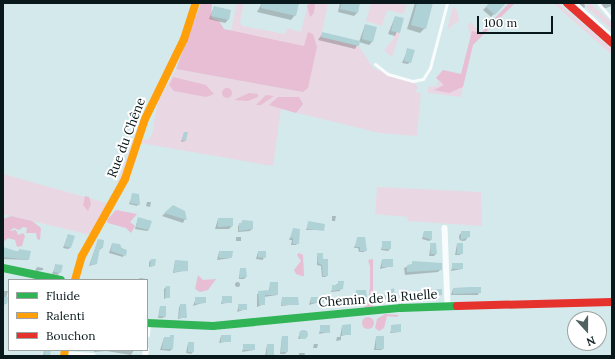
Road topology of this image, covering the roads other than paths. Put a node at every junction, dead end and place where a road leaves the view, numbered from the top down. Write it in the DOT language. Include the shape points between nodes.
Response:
graph roads {
  1 [pos="196,3"];
  2 [pos="447,3"];
  3 [pos="567,3"];
  4 [pos="576,3"];
  5 [pos="598,3"];
  6 [pos="612,19"];
  7 [pos="612,36"];
  8 [pos="612,43"];
  9 [pos="375,64"];
  10 [pos="444,228"];
  11 [pos="3,268"];
  12 [pos="56,279"];
  13 [pos="75,279"];
  14 [pos="612,302"];
  15 [pos="448,306"];
  16 [pos="148,323"];
  17 [pos="65,353"];
  18 [pos="93,356"];
  1 -- 13 [label="street, Rue du Chêne" via="184,39 145,119 124,179 82,256"];
  2 -- 9 [label="lane" via="430,68 423,79 413,81 388,74"];
  3 -- 8 [label="street"];
  4 -- 7 [label="lane"];
  5 -- 6 [label="lane"];
  10 -- 15 [label="street"];
  11 -- 12 [label="street"];
  14 -- 15 [label="street, Chemin de la Ruelle"];
  15 -- 16 [label="street, Chemin de la Ruelle" via="212,326"];
  17 -- 18 [label="street"];
}
